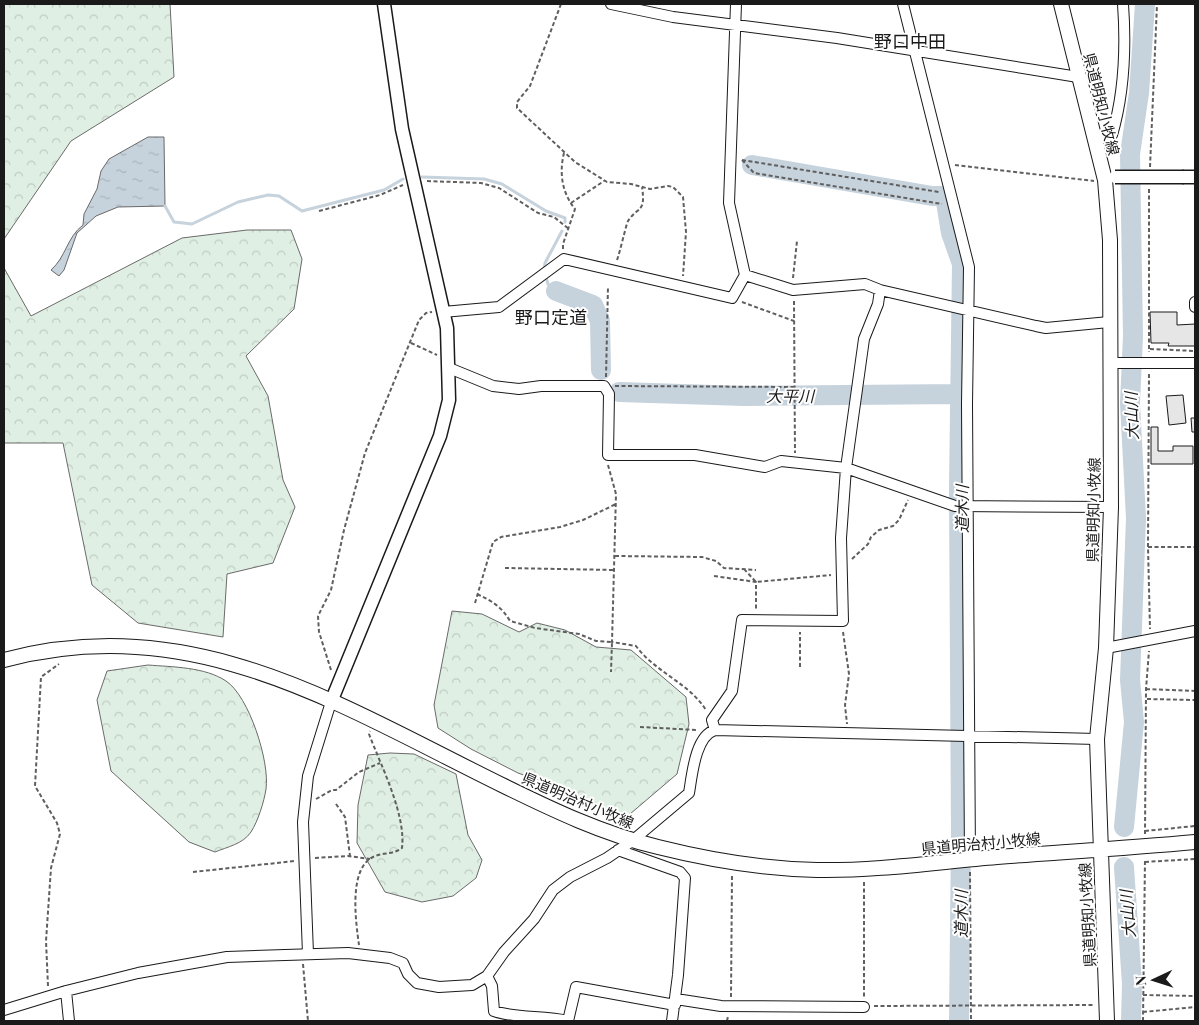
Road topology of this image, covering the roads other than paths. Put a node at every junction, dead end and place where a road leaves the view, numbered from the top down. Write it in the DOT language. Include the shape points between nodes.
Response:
graph roads {
  1 [pos="384,4"];
  2 [pos="611,4"];
  3 [pos="736,4"];
  4 [pos="903,4"];
  5 [pos="1061,4"];
  6 [pos="1123,4"];
  7 [pos="736,24"];
  8 [pos="915,51"];
  9 [pos="1078,77"];
  10 [pos="1095,140"];
  11 [pos="1190,177"];
  12 [pos="1110,178"];
  13 [pos="746,275"];
  14 [pos="880,290"];
  15 [pos="1195,302"];
  16 [pos="1195,307"];
  17 [pos="443,311"];
  18 [pos="969,311"];
  19 [pos="1109,322"];
  20 [pos="1112,363"];
  21 [pos="1195,363"];
  22 [pos="449,368"];
  23 [pos="846,468"];
  24 [pos="962,506"];
  25 [pos="1111,507"];
  26 [pos="1195,631"];
  27 [pos="1111,647"];
  28 [pos="4,660"];
  29 [pos="331,702"];
  30 [pos="712,727"];
  31 [pos="968,736"];
  32 [pos="1097,740"];
  33 [pos="632,840"];
  34 [pos="1195,842"];
  35 [pos="1100,849"];
  36 [pos="618,850"];
  37 [pos="970,860"];
  38 [pos="305,954"];
  39 [pos="487,976"];
  40 [pos="66,991"];
  41 [pos="675,1002"];
  42 [pos="864,1006"];
  43 [pos="4,1010"];
  44 [pos="69,1021"];
  45 [pos="568,1021"];
  46 [pos="672,1021"];
  47 [pos="1107,1021"];
  1 -- 17 [label="street" via="402,129"];
  2 -- 7 [label="street" via="673,18"];
  3 -- 7 [label="street"];
  4 -- 8 [label="street"];
  5 -- 9 [label="main road, 県道明知小牧線"];
  6 -- 10 [label="street" via="1123,61 1117,118 1112,135"];
  7 -- 8 [label="street"];
  7 -- 13 [label="street" via="737,160 729,203"];
  8 -- 9 [label="street"];
  8 -- 18 [label="street" via="968,267"];
  9 -- 10 [label="main road, 県道明知小牧線"];
  10 -- 12 [label="main road, 県道明知小牧線"];
  11 -- 12 [label="street, bridge"];
  12 -- 19 [label="main road, 県道明知小牧線"];
  13 -- 14 [label="street" via="794,290 865,284"];
  13 -- 17 [label="street" via="732,298 564,258 499,307"];
  14 -- 18 [label="street"];
  14 -- 23 [label="street" via="864,339"];
  15 -- 16 [label="street"];
  17 -- 22 [label="street"];
  18 -- 19 [label="street" via="1046,328"];
  18 -- 24 [label="street"];
  19 -- 20 [label="main road, 県道明知小牧線"];
  20 -- 21 [label="street"];
  20 -- 25 [label="main road, 県道明知小牧線"];
  22 -- 23 [label="street" via="493,386 520,389 604,386 609,394 608,455 695,455 766,466 782,461"];
  22 -- 29 [label="street" via="450,400 440,436"];
  23 -- 24 [label="street"];
  23 -- 30 [label="street" via="841,538 842,621 742,620 732,690"];
  24 -- 25 [label="street"];
  24 -- 31 [label="street"];
  25 -- 27 [label="main road, 県道明知小牧線"];
  26 -- 27 [label="street"];
  27 -- 32 [label="main road, 県道明知小牧線"];
  28 -- 29 [label="main road, 県道明治村小牧線" via="35,652 78,647 146,647 194,654 255,669"];
  29 -- 33 [label="main road, 県道明治村小牧線" via="562,814"];
  29 -- 38 [label="street" via="308,776"];
  30 -- 31 [label="street"];
  30 -- 33 [label="street" via="695,757 689,793"];
  31 -- 32 [label="street"];
  31 -- 37 [label="street"];
  32 -- 35 [label="main road, 県道明知小牧線"];
  33 -- 36 [label="street"];
  33 -- 37 [label="main road, 県道明治村小牧線" via="732,862 794,869 864,869"];
  34 -- 35 [label="main road, 県道明治村小牧線"];
  35 -- 37 [label="main road, 県道明治村小牧線"];
  35 -- 47 [label="main road, 県道明知小牧線"];
  36 -- 39 [label="street" via="553,890 534,919"];
  36 -- 41 [label="street" via="680,872 685,878"];
  38 -- 39 [label="street" via="361,954 390,958 403,964 417,983 439,987 472,985"];
  38 -- 40 [label="street" via="218,958"];
  39 -- 45 [label="street" via="492,986 494,1011"];
  40 -- 43 [label="street"];
  40 -- 44 [label="street"];
  41 -- 42 [label="street" via="731,1007"];
  41 -- 45 [label="street" via="576,987"];
  41 -- 46 [label="street"];
}
